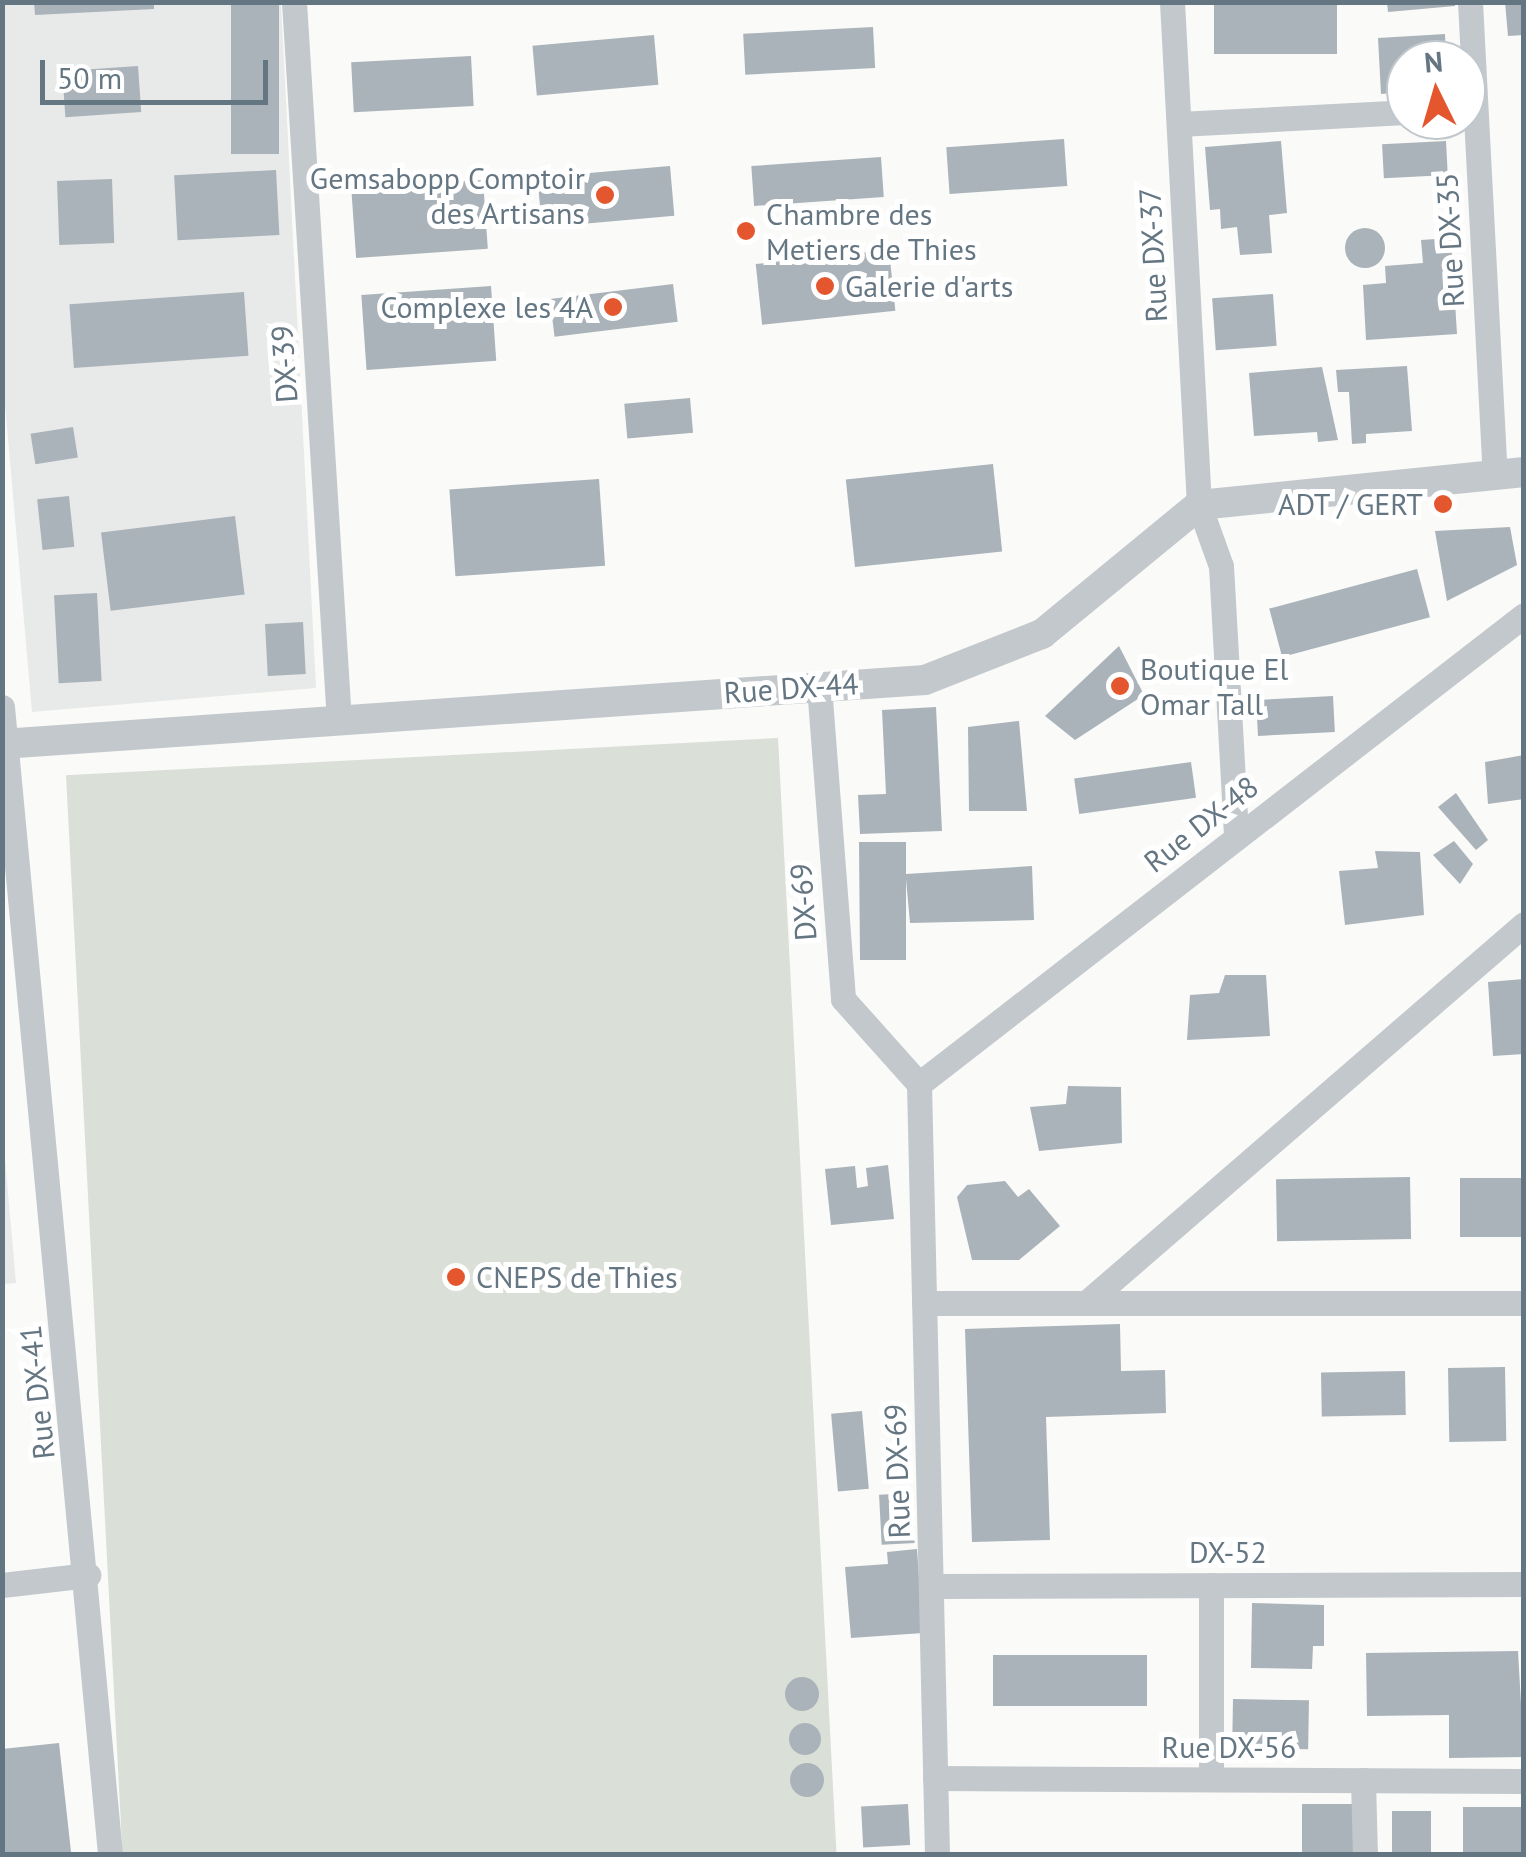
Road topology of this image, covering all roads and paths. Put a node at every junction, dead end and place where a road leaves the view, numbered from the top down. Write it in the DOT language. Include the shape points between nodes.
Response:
graph roads {
  1 [pos="294,2"];
  2 [pos="1172,2"];
  3 [pos="1470,2"];
  4 [pos="1470,40"];
  5 [pos="1386,113"];
  6 [pos="1178,124"];
  7 [pos="1474,140"];
  8 [pos="1509,473"];
  9 [pos="1198,504"];
  10 [pos="1524,615"];
  11 [pos="819,686"];
  12 [pos="2,707"];
  13 [pos="339,721"];
  14 [pos="4,744"];
  15 [pos="1236,838"];
  16 [pos="1524,924"];
  17 [pos="919,1084"];
  18 [pos="924,1303"];
  19 [pos="1086,1303"];
  20 [pos="1524,1303"];
  21 [pos="88,1574"];
  22 [pos="2,1584"];
  23 [pos="1211,1584"];
  24 [pos="1524,1584"];
  25 [pos="933,1586"];
  26 [pos="935,1778"];
  27 [pos="1211,1779"];
  28 [pos="1363,1780"];
  29 [pos="1524,1781"];
  30 [pos="110,1854"];
  31 [pos="937,1854"];
  32 [pos="1364,1854"];
  1 -- 13 [label="street, DX-39"];
  2 -- 6 [label="street, Rue DX-37"];
  3 -- 4 [label="street, Rue DX-35"];
  5 -- 6 [label="street"];
  6 -- 9 [label="street, Rue DX-37"];
  7 -- 8 [label="street, Rue DX-35"];
  8 -- 9 [label="street"];
  9 -- 11 [label="street, Rue DX-44" via="1042,634 924,680"];
  9 -- 15 [label="street, Rue DX-37" via="1221,566"];
  10 -- 15 [label="street, Rue DX-48"];
  11 -- 13 [label="street, Rue DX-44"];
  11 -- 17 [label="street, DX-69" via="843,999"];
  12 -- 14 [label="street, Rue DX-41"];
  13 -- 14 [label="street, Rue DX-44"];
  14 -- 21 [label="street, Rue DX-41"];
  15 -- 17 [label="street, Rue DX-48"];
  16 -- 19 [label="street"];
  17 -- 18 [label="street, Rue DX-69"];
  18 -- 19 [label="street"];
  18 -- 25 [label="street, Rue DX-69"];
  19 -- 20 [label="street"];
  21 -- 22 [label="street"];
  21 -- 30 [label="street, Rue DX-41"];
  23 -- 24 [label="street, DX-52 / DX-52"];
  23 -- 25 [label="street, DX-52 / DX-52"];
  23 -- 27 [label="street"];
  25 -- 26 [label="street, Rue DX-69"];
  26 -- 27 [label="street, Rue DX-56"];
  26 -- 31 [label="street, Rue DX-69"];
  27 -- 28 [label="street, Rue DX-56"];
  28 -- 29 [label="street, Rue DX-56"];
  28 -- 32 [label="street"];
}
